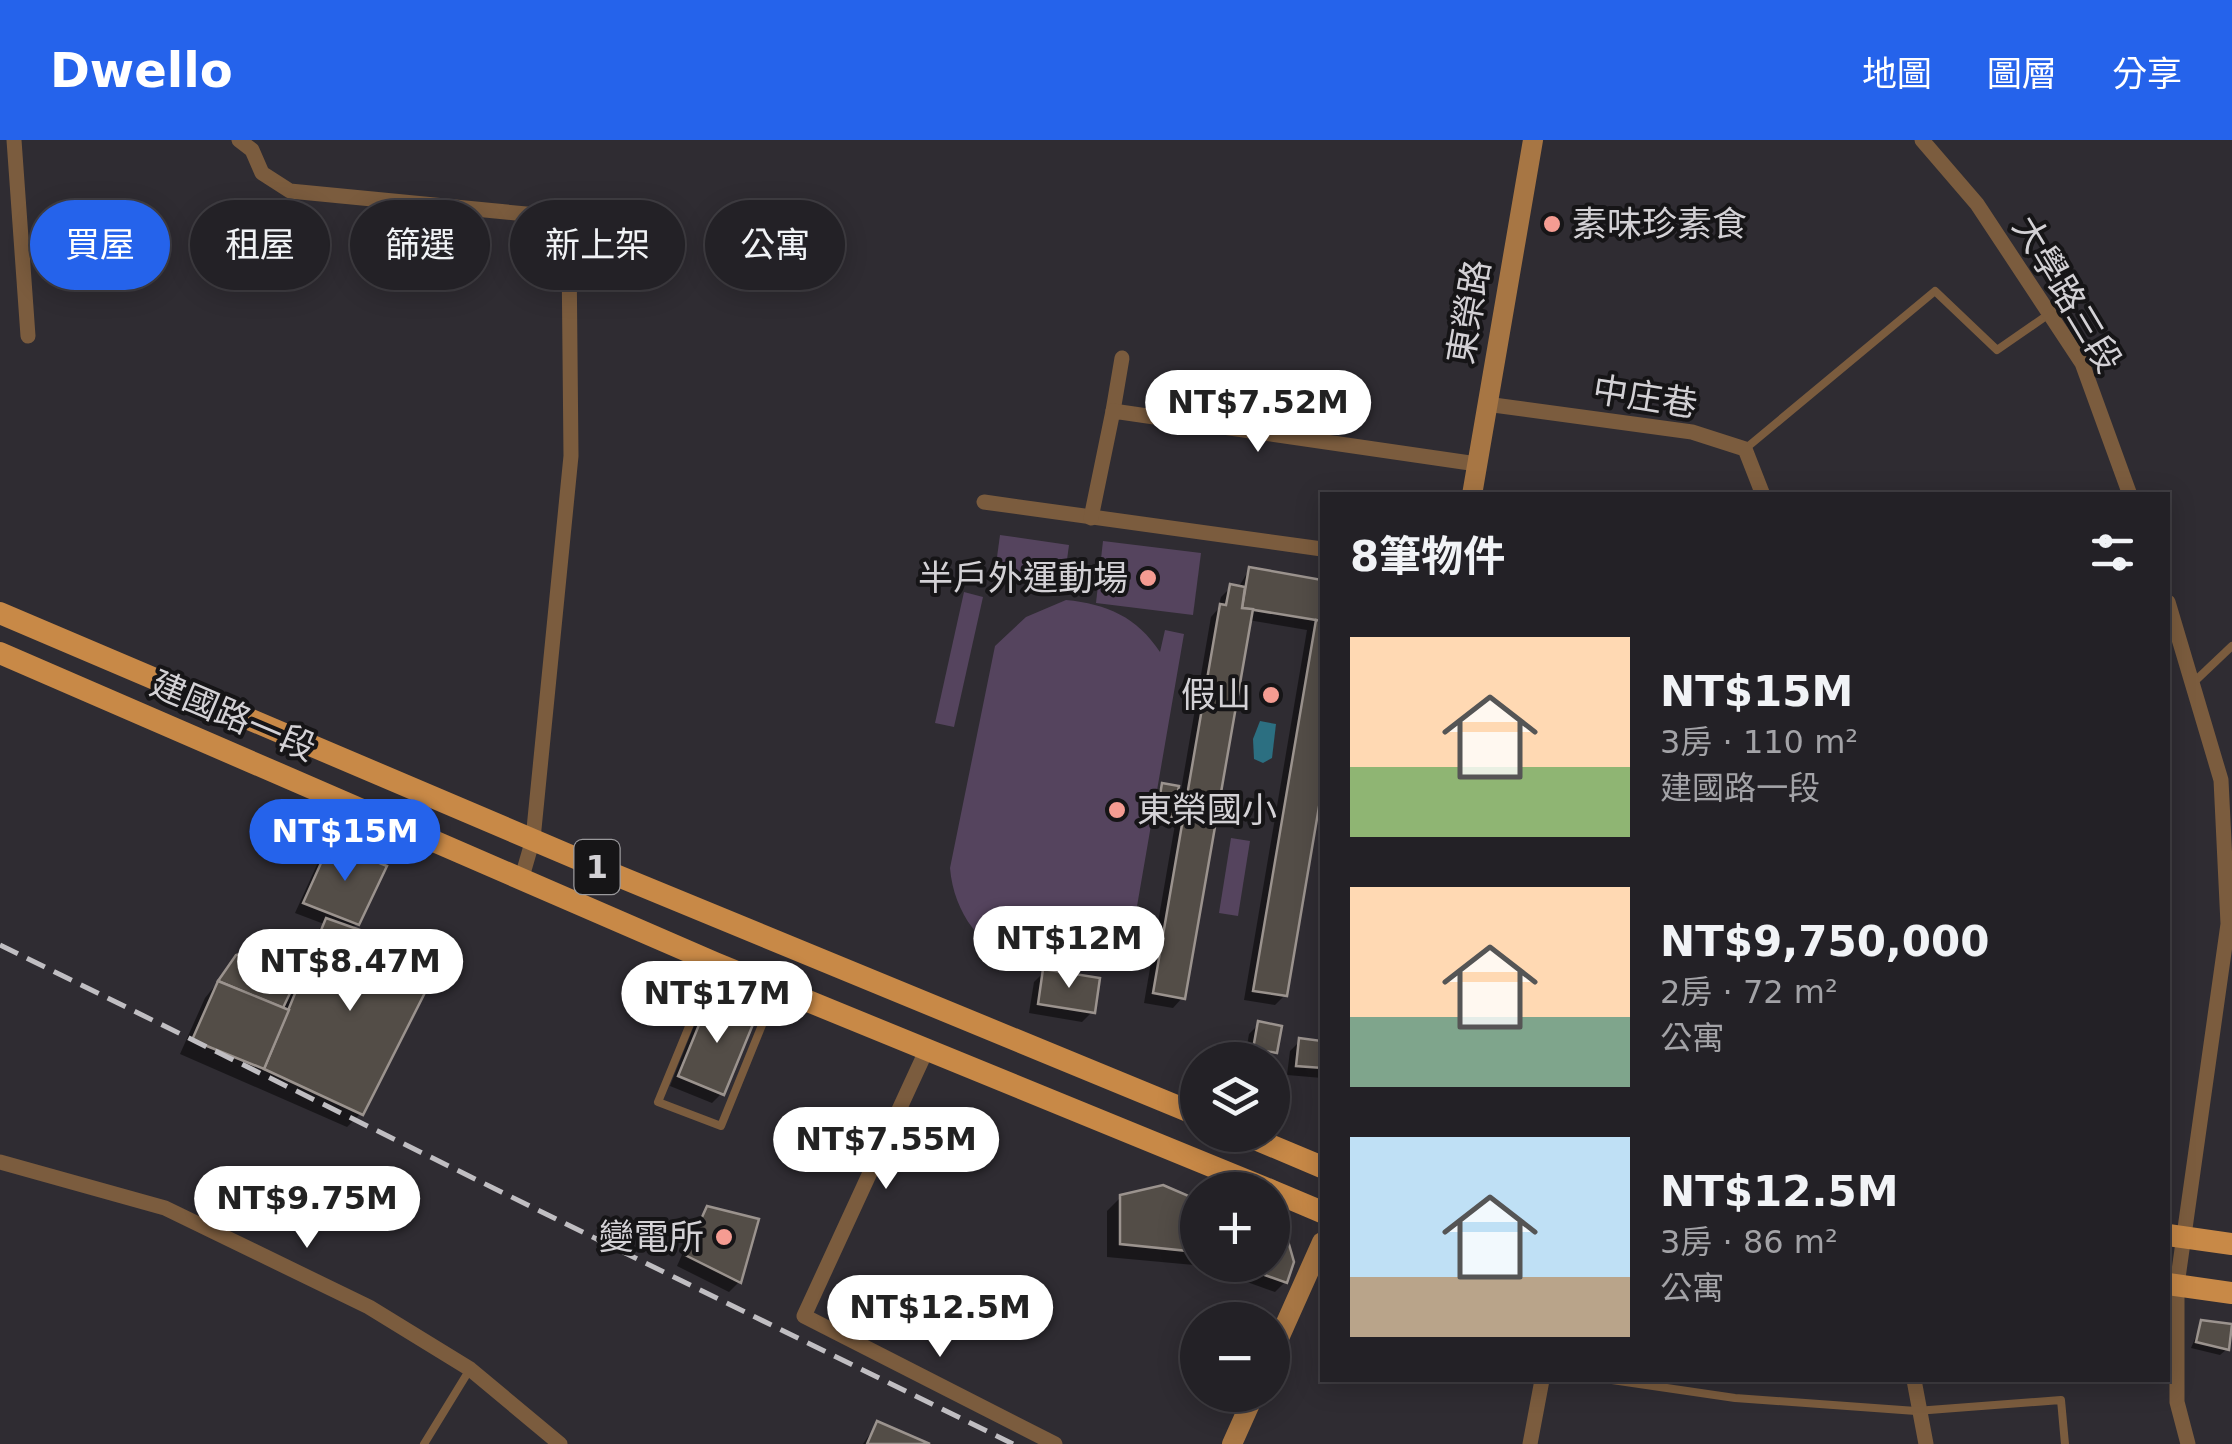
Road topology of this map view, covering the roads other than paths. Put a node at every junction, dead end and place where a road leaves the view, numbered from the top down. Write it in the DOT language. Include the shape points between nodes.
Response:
graph roads {
  1 [pos="14,140"];
  2 [pos="240,140"];
  3 [pos="1533,140"];
  4 [pos="1922,140"];
  5 [pos="2050,314"];
  6 [pos="28,336"];
  7 [pos="1122,358"];
  8 [pos="1486,404"];
  9 [pos="1113,411"];
  10 [pos="1745,449"];
  11 [pos="1477,464"];
  12 [pos="1472,492"];
  13 [pos="1762,492"];
  14 [pos="2129,492"];
  15 [pos="984,502"];
  16 [pos="1091,518"];
  17 [pos="1320,549"];
  18 [pos="2170,608"];
  19 [pos="0,613"];
  20 [pos="2232,646"];
  21 [pos="0,653"];
  22 [pos="2194,682"];
  23 [pos="532,838"];
  24 [pos="522,877"];
  25 [pos="715,964"];
  26 [pos="777,988"];
  27 [pos="928,1049"];
  28 [pos="1180,1108"];
  29 [pos="1286,1152"];
  30 [pos="0,1162"];
  31 [pos="1320,1166"];
  32 [pos="1227,1172"];
  33 [pos="1290,1198"];
  34 [pos="1320,1211"];
  35 [pos="2176,1236"];
  36 [pos="2232,1244"];
  37 [pos="1320,1246"];
  38 [pos="2172,1285"];
  39 [pos="2232,1293"];
  40 [pos="1290,1314"];
  41 [pos="470,1369"];
  42 [pos="1542,1382"];
  43 [pos="1626,1382"];
  44 [pos="1914,1382"];
  45 [pos="1916,1411"];
  46 [pos="1246,1412"];
  47 [pos="424,1444"];
  48 [pos="560,1444"];
  49 [pos="1055,1444"];
  50 [pos="1232,1444"];
  51 [pos="1530,1444"];
  52 [pos="1926,1444"];
  53 [pos="2065,1444"];
  54 [pos="2188,1444"];
  1 -- 6 [label="street"];
  2 -- 23 [label="street" via="262,172 290,191 537,215 561,227 569,250 571,456"];
  3 -- 8 [label="street, 東榮路"];
  4 -- 5 [label="street, 大學路三段" via="1977,204"];
  5 -- 10 [label="lane" via="1997,350 1934,291"];
  5 -- 14 [label="street, 大學路三段" via="2082,363"];
  7 -- 9 [label="street"];
  8 -- 10 [label="street, 中庄巷" via="1692,432"];
  8 -- 11 [label="street, 東榮路"];
  9 -- 11 [label="street"];
  9 -- 16 [label="street"];
  10 -- 13 [label="street"];
  11 -- 12 [label="street, 東榮路"];
  15 -- 16 [label="street"];
  16 -- 17 [label="street"];
  18 -- 22 [label="street"];
  19 -- 23 [label="main road, 建國路一段 / 1"];
  20 -- 22 [label="lane"];
  21 -- 24 [label="main road, 建國路一段 / 1"];
  22 -- 35 [label="street" via="2221,780 2228,924"];
  23 -- 24 [label="street"];
  23 -- 28 [label="main road, 建國路一段 / 1"];
  24 -- 25 [label="main road, 建國路一段 / 1"];
  25 -- 26 [label="main road, 建國路一段 / 1"];
  25 -- 26 [label="lane" via="658,1102 720,1126"];
  26 -- 27 [label="main road, 建國路一段 / 1"];
  27 -- 32 [label="main road, 建國路一段 / 1"];
  27 -- 49 [label="street" via="804,1316"];
  29 -- 31 [label="main road"];
  30 -- 41 [label="street" via="165,1208 369,1307"];
  33 -- 34 [label="main road, 建國路一段 / 1"];
  35 -- 36 [label="main road"];
  35 -- 38 [label="street"];
  37 -- 40 [label="street"];
  38 -- 39 [label="main road"];
  38 -- 54 [label="street" via="2177,1402"];
  41 -- 47 [label="lane"];
  41 -- 48 [label="street"];
  42 -- 51 [label="street"];
  43 -- 45 [label="lane" via="1735,1398"];
  44 -- 45 [label="street"];
  45 -- 52 [label="street"];
  45 -- 53 [label="lane" via="2061,1400"];
  46 -- 50 [label="street"];
}
